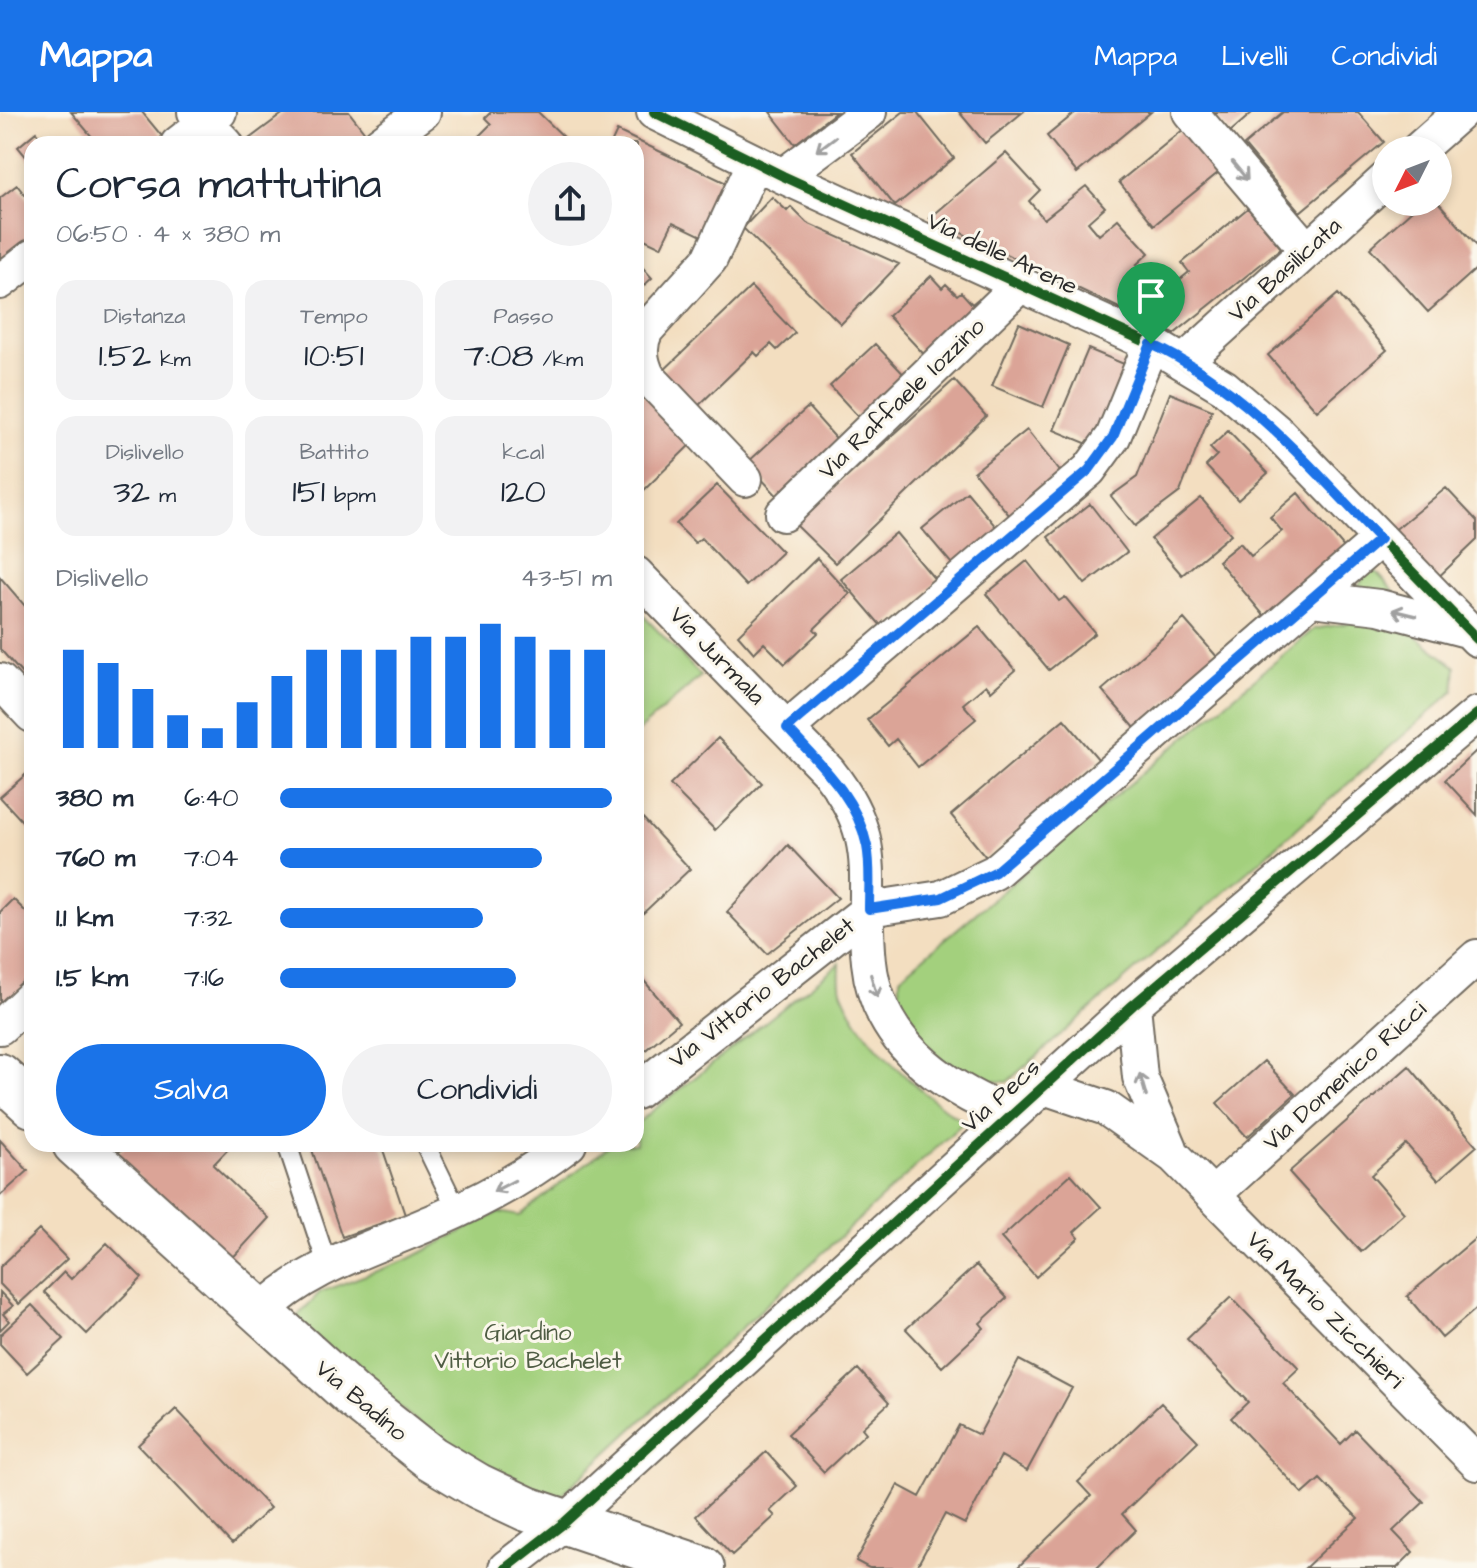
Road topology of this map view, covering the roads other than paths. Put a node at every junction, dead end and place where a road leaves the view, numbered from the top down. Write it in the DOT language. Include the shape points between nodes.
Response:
graph roads {
  1 [pos="423,112"];
  2 [pos="654,112"];
  3 [pos="869,112"];
  4 [pos="1190,112"];
  5 [pos="1461,112"];
  6 [pos="212,123"];
  7 [pos="191,136"];
  8 [pos="391,136"];
  9 [pos="1434,136"];
  10 [pos="769,169"];
  11 [pos="1372,191"];
  12 [pos="1306,249"];
  13 [pos="24,263"];
  14 [pos="0,282"];
  15 [pos="1021,284"];
  16 [pos="644,339"];
  17 [pos="1151,344"];
  18 [pos="1185,361"];
  19 [pos="644,368"];
  20 [pos="745,479"];
  21 [pos="783,514"];
  22 [pos="1380,539"];
  23 [pos="644,582"];
  24 [pos="1312,599"];
  25 [pos="1474,631"];
  26 [pos="0,681"];
  27 [pos="24,706"];
  28 [pos="1477,714"];
  29 [pos="787,728"];
  30 [pos="869,909"];
  31 [pos="1477,957"];
  32 [pos="24,1004"];
  33 [pos="1133,1005"];
  34 [pos="0,1027"];
  35 [pos="0,1076"];
  36 [pos="644,1086"];
  37 [pos="1041,1086"];
  38 [pos="24,1098"];
  39 [pos="1010,1114"];
  40 [pos="84,1152"];
  41 [pos="290,1152"];
  42 [pos="429,1152"];
  43 [pos="557,1152"];
  44 [pos="1174,1156"];
  45 [pos="1213,1195"];
  46 [pos="457,1210"];
  47 [pos="328,1267"];
  48 [pos="260,1313"];
  49 [pos="1477,1463"];
  50 [pos="564,1523"];
  51 [pos="506,1568"];
  52 [pos="702,1568"];
  1 -- 8 [label="street"];
  2 -- 10 [label="street, Via delle Arene"];
  3 -- 10 [label="street, one-way"];
  4 -- 12 [label="street, one-way"];
  5 -- 9 [label="street"];
  6 -- 7 [label="street"];
  10 -- 15 [label="street, Via delle Arene"];
  10 -- 16 [label="street" via="710,259"];
  11 -- 12 [label="street, Via Basilicata"];
  12 -- 18 [label="street, Via Basilicata"];
  13 -- 14 [label="street"];
  15 -- 17 [label="street, Via delle Arene"];
  15 -- 21 [label="street, Via Raffaele Iozzino"];
  17 -- 18 [label="street, Via delle Arene"];
  17 -- 29 [label="street" via="1113,437 1089,470"];
  18 -- 22 [label="street, Via delle Arene" via="1254,412"];
  19 -- 20 [label="street"];
  22 -- 24 [label="street, Via Vittorio Bachelet"];
  22 -- 25 [label="street, Via delle Arene"];
  23 -- 29 [label="street, Via Jurmala"];
  25 -- 24 [label="street, one-way" via="1379,607"];
  24 -- 30 [label="street, Via Vittorio Bachelet" via="995,872 941,898"];
  26 -- 27 [label="street"];
  28 -- 33 [label="street, Via Pecs"];
  29 -- 30 [label="street, Via Jurmala" via="839,785 859,819 868,849"];
  30 -- 36 [label="street, Via Vittorio Bachelet"];
  30 -- 39 [label="street, Via Pecs, one-way" via="871,976 895,1032 947,1084"];
  31 -- 45 [label="street, Via Domenico Ricci"];
  32 -- 34 [label="street"];
  33 -- 37 [label="street, Via Pecs"];
  44 -- 33 [label="street, Via Mario Zicchieri, one-way" via="1140,1077"];
  35 -- 38 [label="street"];
  37 -- 39 [label="street, Via Pecs"];
  37 -- 44 [label="street, Via Mario Zicchieri" via="1106,1108"];
  39 -- 50 [label="street, Via Pecs"];
  40 -- 48 [label="street, Via Badino"];
  41 -- 47 [label="lane"];
  42 -- 46 [label="lane"];
  43 -- 46 [label="street, one-way"];
  44 -- 45 [label="street, Via Mario Zicchieri"];
  45 -- 49 [label="street, Via Mario Zicchieri"];
  46 -- 47 [label="street"];
  47 -- 48 [label="street"];
  48 -- 50 [label="street, Via Badino" via="431,1458 493,1494"];
  50 -- 51 [label="street, Via Pecs"];
  50 -- 52 [label="street, Via Badino"];
}
